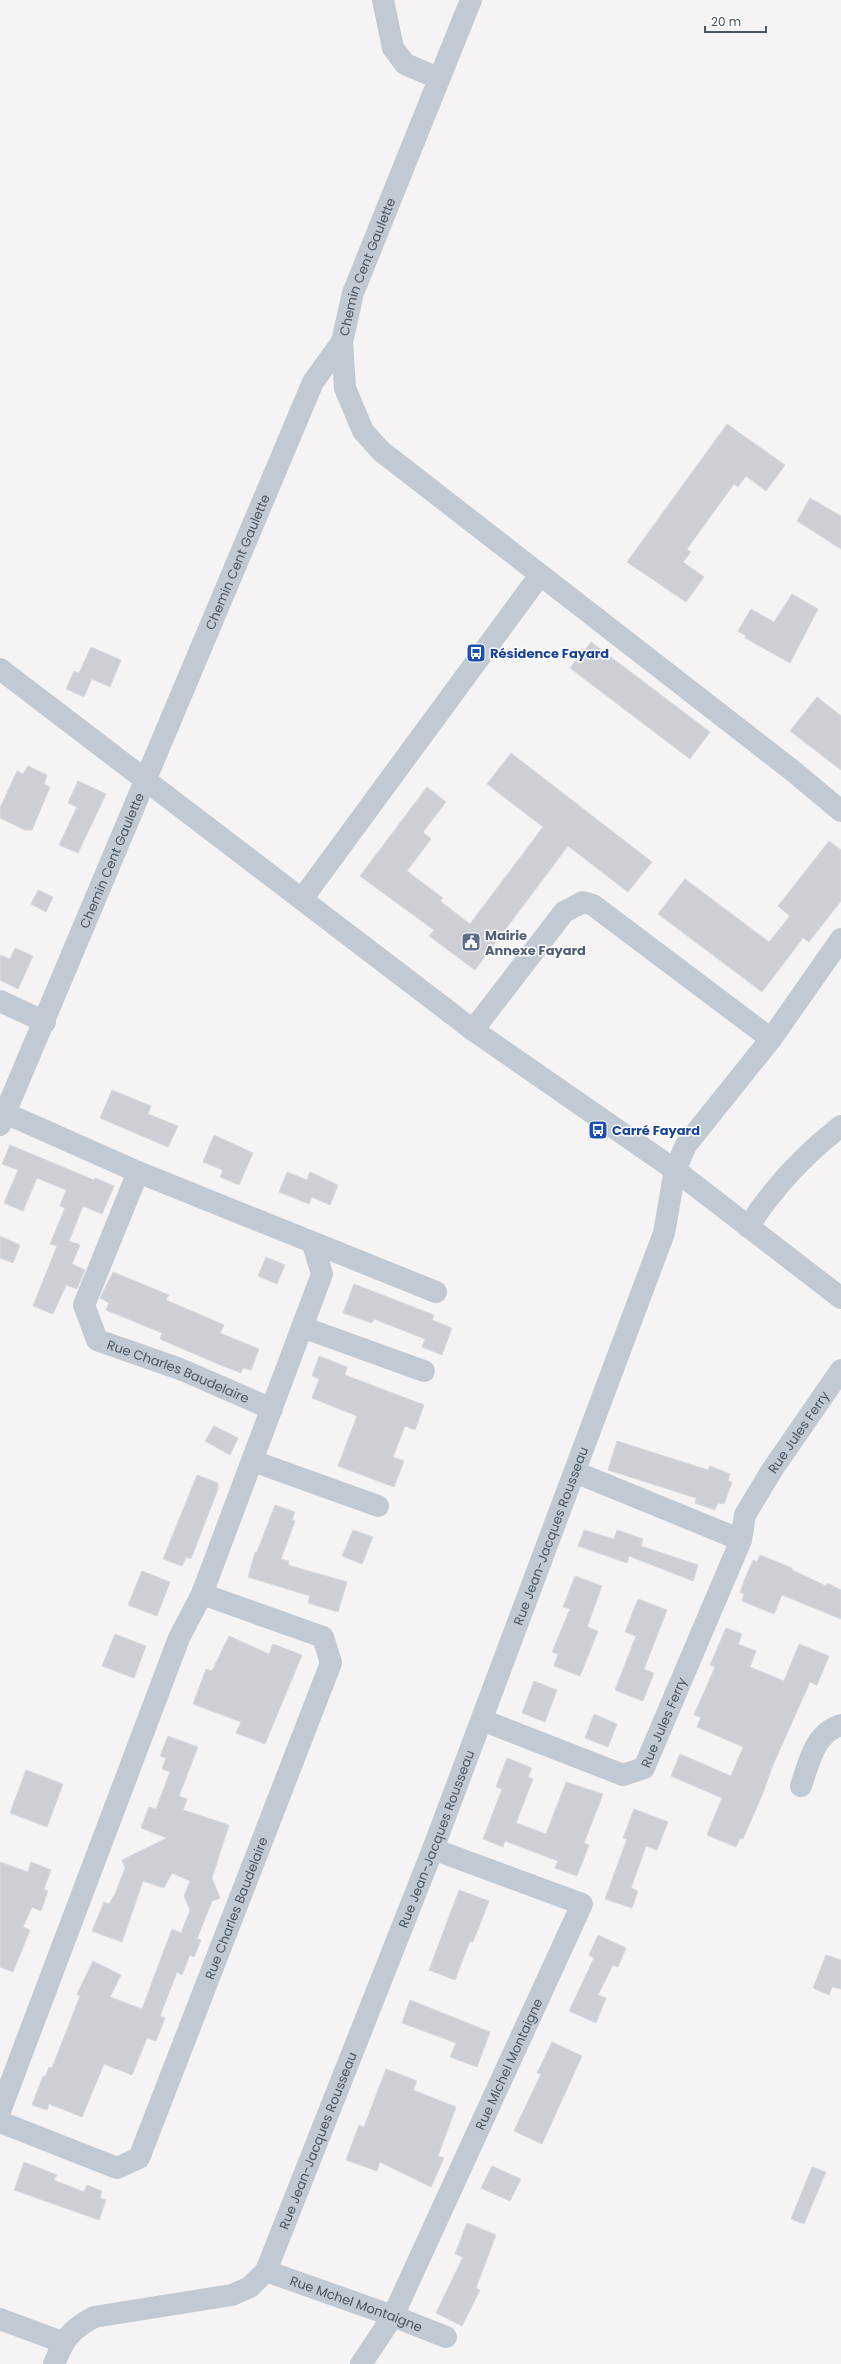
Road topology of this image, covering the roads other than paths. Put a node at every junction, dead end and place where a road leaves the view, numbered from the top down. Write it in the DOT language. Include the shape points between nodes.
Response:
graph roads {
  1 [pos="383,0"];
  2 [pos="471,0"];
  3 [pos="438,78"];
  4 [pos="342,342"];
  5 [pos="540,575"];
  6 [pos="0,669"];
  7 [pos="146,782"];
  8 [pos="841,811"];
  9 [pos="302,899"];
  10 [pos="841,939"];
  11 [pos="0,1001"];
  12 [pos="45,1022"];
  13 [pos="473,1030"];
  14 [pos="771,1039"];
  15 [pos="3,1119"];
  16 [pos="841,1126"];
  17 [pos="675,1170"];
  18 [pos="138,1172"];
  19 [pos="748,1227"];
  20 [pos="314,1244"];
  21 [pos="436,1292"];
  22 [pos="841,1298"];
  23 [pos="302,1326"];
  24 [pos="841,1370"];
  25 [pos="424,1371"];
  26 [pos="272,1409"];
  27 [pos="253,1461"];
  28 [pos="575,1472"];
  29 [pos="378,1506"];
  30 [pos="741,1540"];
  31 [pos="202,1594"];
  32 [pos="482,1720"];
  33 [pos="841,1725"];
  34 [pos="801,1786"];
  35 [pos="433,1849"];
  36 [pos="0,2111"];
  37 [pos="0,2122"];
  38 [pos="266,2271"];
  39 [pos="393,2316"];
  40 [pos="0,2319"];
  41 [pos="446,2337"];
  42 [pos="62,2342"];
  43 [pos="54,2364"];
  44 [pos="361,2364"];
  1 -- 3 [label="street" via="393,48 406,64"];
  2 -- 3 [label="street, Chemin Cent Gaulette"];
  3 -- 4 [label="street, Chemin Cent Gaulette" via="353,293"];
  4 -- 5 [label="street" via="345,388 363,431 381,451"];
  4 -- 7 [label="street, Chemin Cent Gaulette" via="313,382"];
  5 -- 8 [label="street" via="787,766"];
  5 -- 9 [label="street"];
  6 -- 7 [label="street"];
  7 -- 9 [label="street"];
  7 -- 12 [label="street, Chemin Cent Gaulette"];
  9 -- 13 [label="street"];
  10 -- 14 [label="street, Rue Jean-Jacques Rousseau"];
  11 -- 12 [label="street"];
  12 -- 15 [label="street, Chemin Cent Gaulette"];
  13 -- 14 [label="street" via="564,912 583,902 593,905"];
  13 -- 17 [label="street"];
  14 -- 17 [label="street, Rue Jean-Jacques Rousseau" via="686,1145"];
  15 -- 18 [label="street"];
  16 -- 19 [label="street" via="782,1179"];
  17 -- 19 [label="street"];
  17 -- 28 [label="street, Rue Jean-Jacques Rousseau" via="664,1234"];
  18 -- 20 [label="street"];
  18 -- 26 [label="street, Rue Charles Baudelaire" via="84,1305 97,1340 180,1369"];
  19 -- 22 [label="street"];
  20 -- 21 [label="street"];
  20 -- 23 [label="street" via="322,1274"];
  23 -- 25 [label="street"];
  23 -- 26 [label="street"];
  24 -- 30 [label="street, Rue Jules Ferry" via="768,1476 745,1515"];
  26 -- 27 [label="street"];
  27 -- 29 [label="street"];
  27 -- 31 [label="street"];
  28 -- 30 [label="street"];
  28 -- 32 [label="street, Rue Jean-Jacques Rousseau"];
  30 -- 32 [label="street, Rue Jules Ferry" via="644,1768 623,1775"];
  31 -- 36 [label="street" via="179,1638"];
  31 -- 37 [label="street, Rue Charles Baudelaire" via="323,1637 331,1663 140,2158 117,2168"];
  32 -- 35 [label="street, Rue Jean-Jacques Rousseau"];
  33 -- 34 [label="street" via="830,1728 817,1742"];
  35 -- 38 [label="street, Rue Jean-Jacques Rousseau"];
  35 -- 39 [label="street, Rue Michel Montaigne" via="582,1904"];
  38 -- 39 [label="street, Rue Mchel Montaigne"];
  38 -- 42 [label="street, Rue Jean-Jacques Rousseau" via="250,2287 232,2296 94,2317 75,2328"];
  39 -- 41 [label="street, Rue Mchel Montaigne"];
  39 -- 44 [label="street, Rue Michel Montaigne"];
  40 -- 42 [label="street"];
  42 -- 43 [label="street, Rue Jean-Jacques Rousseau"];
}
